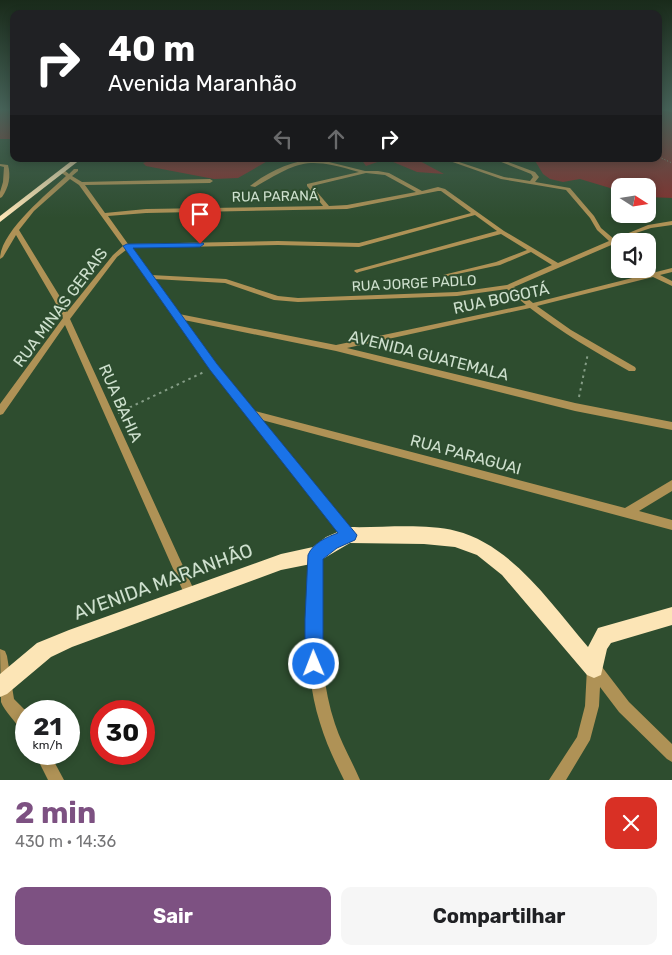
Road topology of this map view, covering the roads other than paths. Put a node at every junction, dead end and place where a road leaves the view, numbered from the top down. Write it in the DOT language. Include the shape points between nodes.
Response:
graph roads {
  1 [pos="76,162"];
  2 [pos="301,162"];
  3 [pos="328,162"];
  4 [pos="455,162"];
  5 [pos="504,162"];
  6 [pos="0,166"];
  7 [pos="73,168"];
  8 [pos="62,171"];
  9 [pos="366,172"];
  10 [pos="76,180"];
  11 [pos="210,181"];
  12 [pos="532,182"];
  13 [pos="253,186"];
  14 [pos="421,192"];
  15 [pos="0,196"];
  16 [pos="327,207"];
  17 [pos="474,214"];
  18 [pos="104,215"];
  19 [pos="0,220"];
  20 [pos="672,223"];
  21 [pos="16,230"];
  22 [pos="502,232"];
  23 [pos="634,233"];
  24 [pos="611,239"];
  25 [pos="278,243"];
  26 [pos="611,243"];
  27 [pos="127,246"];
  28 [pos="531,250"];
  29 [pos="0,257"];
  30 [pos="558,266"];
  31 [pos="672,270"];
  32 [pos="358,271"];
  33 [pos="656,273"];
  34 [pos="445,276"];
  35 [pos="656,276"];
  36 [pos="148,277"];
  37 [pos="637,278"];
  38 [pos="672,284"];
  39 [pos="509,287"];
  40 [pos="530,306"];
  41 [pos="178,316"];
  42 [pos="66,319"];
  43 [pos="336,348"];
  44 [pos="632,369"];
  45 [pos="0,411"];
  46 [pos="252,414"];
  47 [pos="672,426"];
  48 [pos="672,485"];
  49 [pos="628,512"];
  50 [pos="672,524"];
  51 [pos="349,535"];
  52 [pos="316,555"];
  53 [pos="190,594"];
  54 [pos="672,616"];
  55 [pos="0,656"];
  56 [pos="594,668"];
  57 [pos="2,686"];
  58 [pos="15,710"];
  59 [pos="672,754"];
  60 [pos="48,765"];
  61 [pos="56,780"];
  62 [pos="352,780"];
  63 [pos="557,780"];
  1 -- 7 [label="main road"];
  2 -- 13 [label="street" via="291,164"];
  3 -- 9 [label="street"];
  4 -- 12 [label="street" via="503,178"];
  5 -- 12 [label="street" via="533,173 536,177"];
  6 -- 15 [label="street" via="6,166 7,176"];
  7 -- 8 [label="main road"];
  7 -- 10 [label="street"];
  8 -- 10 [label="street"];
  8 -- 19 [label="main road"];
  9 -- 14 [label="street" via="387,174"];
  9 -- 16 [label="street" via="309,185"];
  10 -- 11 [label="street"];
  10 -- 18 [label="street"];
  10 -- 21 [label="street" via="32,210"];
  12 -- 24 [label="street" via="568,189"];
  14 -- 16 [label="street, RUA PARANÁ" via="368,204"];
  14 -- 17 [label="street" via="440,189"];
  16 -- 18 [label="street, RUA PARANÁ" via="146,210"];
  17 -- 22 [label="street"];
  17 -- 25 [label="street" via="359,245"];
  18 -- 27 [label="street"];
  20 -- 23 [label="street, RUA JORGE PADLO" via="650,226"];
  21 -- 29 [label="street"];
  21 -- 42 [label="street, RUA BAHIA"];
  22 -- 28 [label="street"];
  22 -- 32 [label="street"];
  25 -- 27 [label="street"];
  26 -- 30 [label="street, RUA JORGE PADLO"];
  27 -- 36 [label="street"];
  27 -- 42 [label="street, RUA MINAS GERAIS" via="115,256"];
  28 -- 30 [label="street"];
  28 -- 34 [label="street" via="498,264"];
  30 -- 39 [label="street, RUA JORGE PADLO"];
  31 -- 33 [label="street, RUA BOGOTÁ"];
  35 -- 38 [label="street"];
  36 -- 39 [label="street, RUA JORGE PADLO" via="226,281 277,298 298,300 457,294"];
  36 -- 41 [label="street"];
  37 -- 40 [label="street, RUA BOGOTÁ"];
  39 -- 40 [label="street"];
  40 -- 43 [label="street, RUA BOGOTÁ"];
  40 -- 44 [label="street" via="590,346"];
  41 -- 43 [label="street, AVENIDA GUATEMALA"];
  41 -- 46 [label="street"];
  42 -- 45 [label="street, RUA MINAS GERAIS"];
  42 -- 53 [label="street, RUA BAHIA"];
  43 -- 47 [label="street, AVENIDA GUATEMALA" via="575,407"];
  46 -- 49 [label="street, RUA PARAGUAI"];
  46 -- 51 [label="street"];
  48 -- 49 [label="street"];
  49 -- 50 [label="street, RUA PARAGUAI"];
  51 -- 52 [label="main road, AVENIDA MARANHÃO"];
  51 -- 56 [label="main road" via="455,539 482,549 508,569"];
  52 -- 53 [label="main road, AVENIDA MARANHÃO" via="281,562"];
  52 -- 62 [label="street" via="313,619 316,681 333,741"];
  53 -- 57 [label="main road, AVENIDA MARANHÃO" via="44,650"];
  54 -- 56 [label="main road" via="605,636 598,646"];
  55 -- 57 [label="street"];
  56 -- 59 [label="street" via="624,707"];
  56 -- 63 [label="street" via="592,706 583,740"];
  57 -- 58 [label="street"];
  60 -- 61 [label="street"];
}
